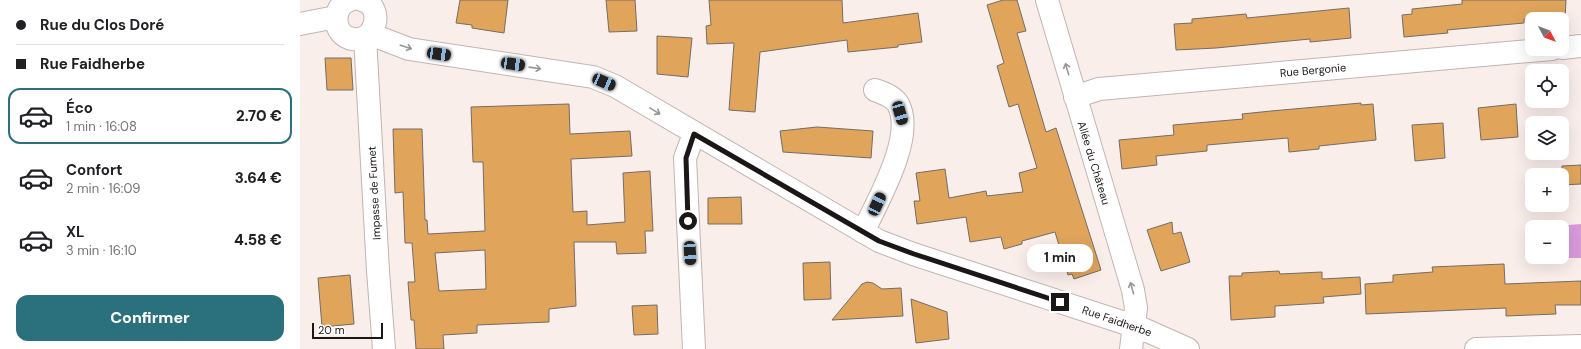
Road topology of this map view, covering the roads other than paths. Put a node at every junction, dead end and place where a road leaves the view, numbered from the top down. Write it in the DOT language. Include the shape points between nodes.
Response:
graph roads {
  1 [pos="361,0"];
  2 [pos="1046,0"];
  3 [pos="336,17"];
  4 [pos="301,23"];
  5 [pos="367,35"];
  6 [pos="1581,46"];
  7 [pos="1569,47"];
  8 [pos="1525,51"];
  9 [pos="874,90"];
  10 [pos="1075,97"];
  11 [pos="694,134"];
  12 [pos="864,232"];
  13 [pos="1134,326"];
  14 [pos="1581,346"];
  15 [pos="1513,348"];
  16 [pos="384,349"];
  17 [pos="694,349"];
  18 [pos="1131,349"];
  19 [pos="1188,349"];
  20 [pos="1476,349"];
  1 -- 3 [label="street" via="341,5"];
  1 -- 5 [label="street" via="370,5 376,16 376,22"];
  10 -- 2 [label="street, Allée du Château, one-way"];
  3 -- 4 [label="street"];
  3 -- 5 [label="street" via="338,29 347,37 359,39"];
  5 -- 11 [label="street, Rue Faidherbe, one-way" via="409,49 593,77 615,86"];
  5 -- 16 [label="street, Impasse de Fumet"];
  6 -- 7 [label="street"];
  8 -- 10 [label="street, Rue Bergonie" via="1099,89"];
  9 -- 12 [label="street" via="887,94 898,104 903,121 902,143"];
  13 -- 10 [label="street, Allée du Château, one-way" via="1136,308 1133,290"];
  11 -- 12 [label="street, Rue Faidherbe"];
  11 -- 17 [label="street" via="686,158"];
  12 -- 13 [label="street, Rue Faidherbe" via="900,250"];
  13 -- 18 [label="street, Allée du Château"];
  13 -- 19 [label="street, Rue Faidherbe"];
  14 -- 15 [label="street"];
  15 -- 20 [label="street"];
}
